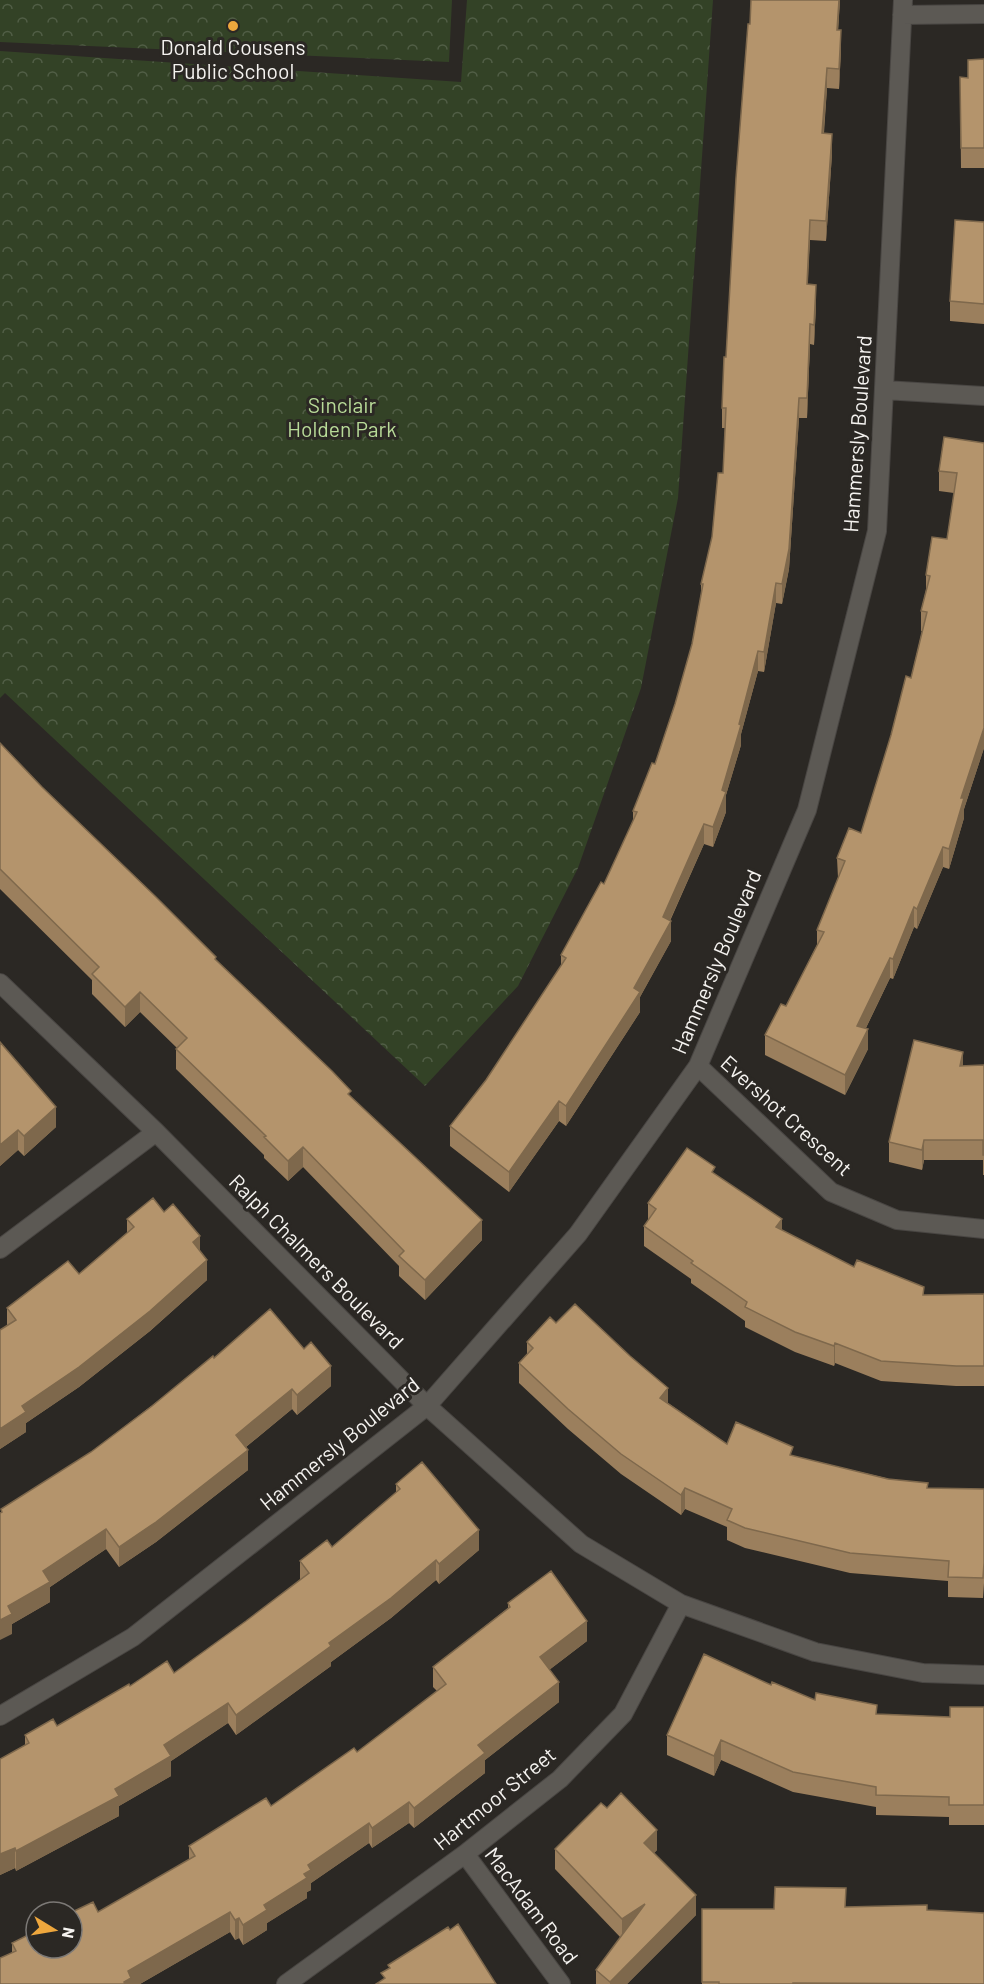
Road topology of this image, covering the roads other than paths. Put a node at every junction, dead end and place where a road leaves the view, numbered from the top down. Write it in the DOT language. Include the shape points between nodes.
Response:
graph roads {
  1 [pos="903,8"];
  2 [pos="984,14"];
  3 [pos="884,390"];
  4 [pos="984,396"];
  5 [pos="0,983"];
  6 [pos="698,1066"];
  7 [pos="156,1132"];
  8 [pos="984,1229"];
  9 [pos="0,1250"];
  10 [pos="427,1406"];
  11 [pos="681,1604"];
  12 [pos="984,1675"];
  13 [pos="0,1716"];
  14 [pos="465,1854"];
  15 [pos="286,1984"];
  16 [pos="561,1984"];
  1 -- 2 [label="street"];
  1 -- 3 [label="street, Hammersly Boulevard"];
  3 -- 4 [label="street"];
  3 -- 6 [label="street, Hammersly Boulevard" via="877,531 807,810"];
  5 -- 7 [label="street, Ralph Chalmers Boulevard"];
  6 -- 8 [label="street, Evershot Crescent" via="831,1191 897,1220"];
  6 -- 10 [label="street, Hammersly Boulevard" via="578,1234"];
  7 -- 9 [label="street"];
  7 -- 10 [label="street, Ralph Chalmers Boulevard"];
  10 -- 11 [label="street, Ralph Chalmers Boulevard" via="581,1544"];
  10 -- 13 [label="street, Hammersly Boulevard" via="133,1637"];
  11 -- 12 [label="street, Ralph Chalmers Boulevard" via="815,1652 923,1673"];
  11 -- 14 [label="street, Hartmoor Street" via="623,1714 560,1779"];
  14 -- 15 [label="street, Hartmoor Street"];
  14 -- 16 [label="street, MacAdam Road"];
}
